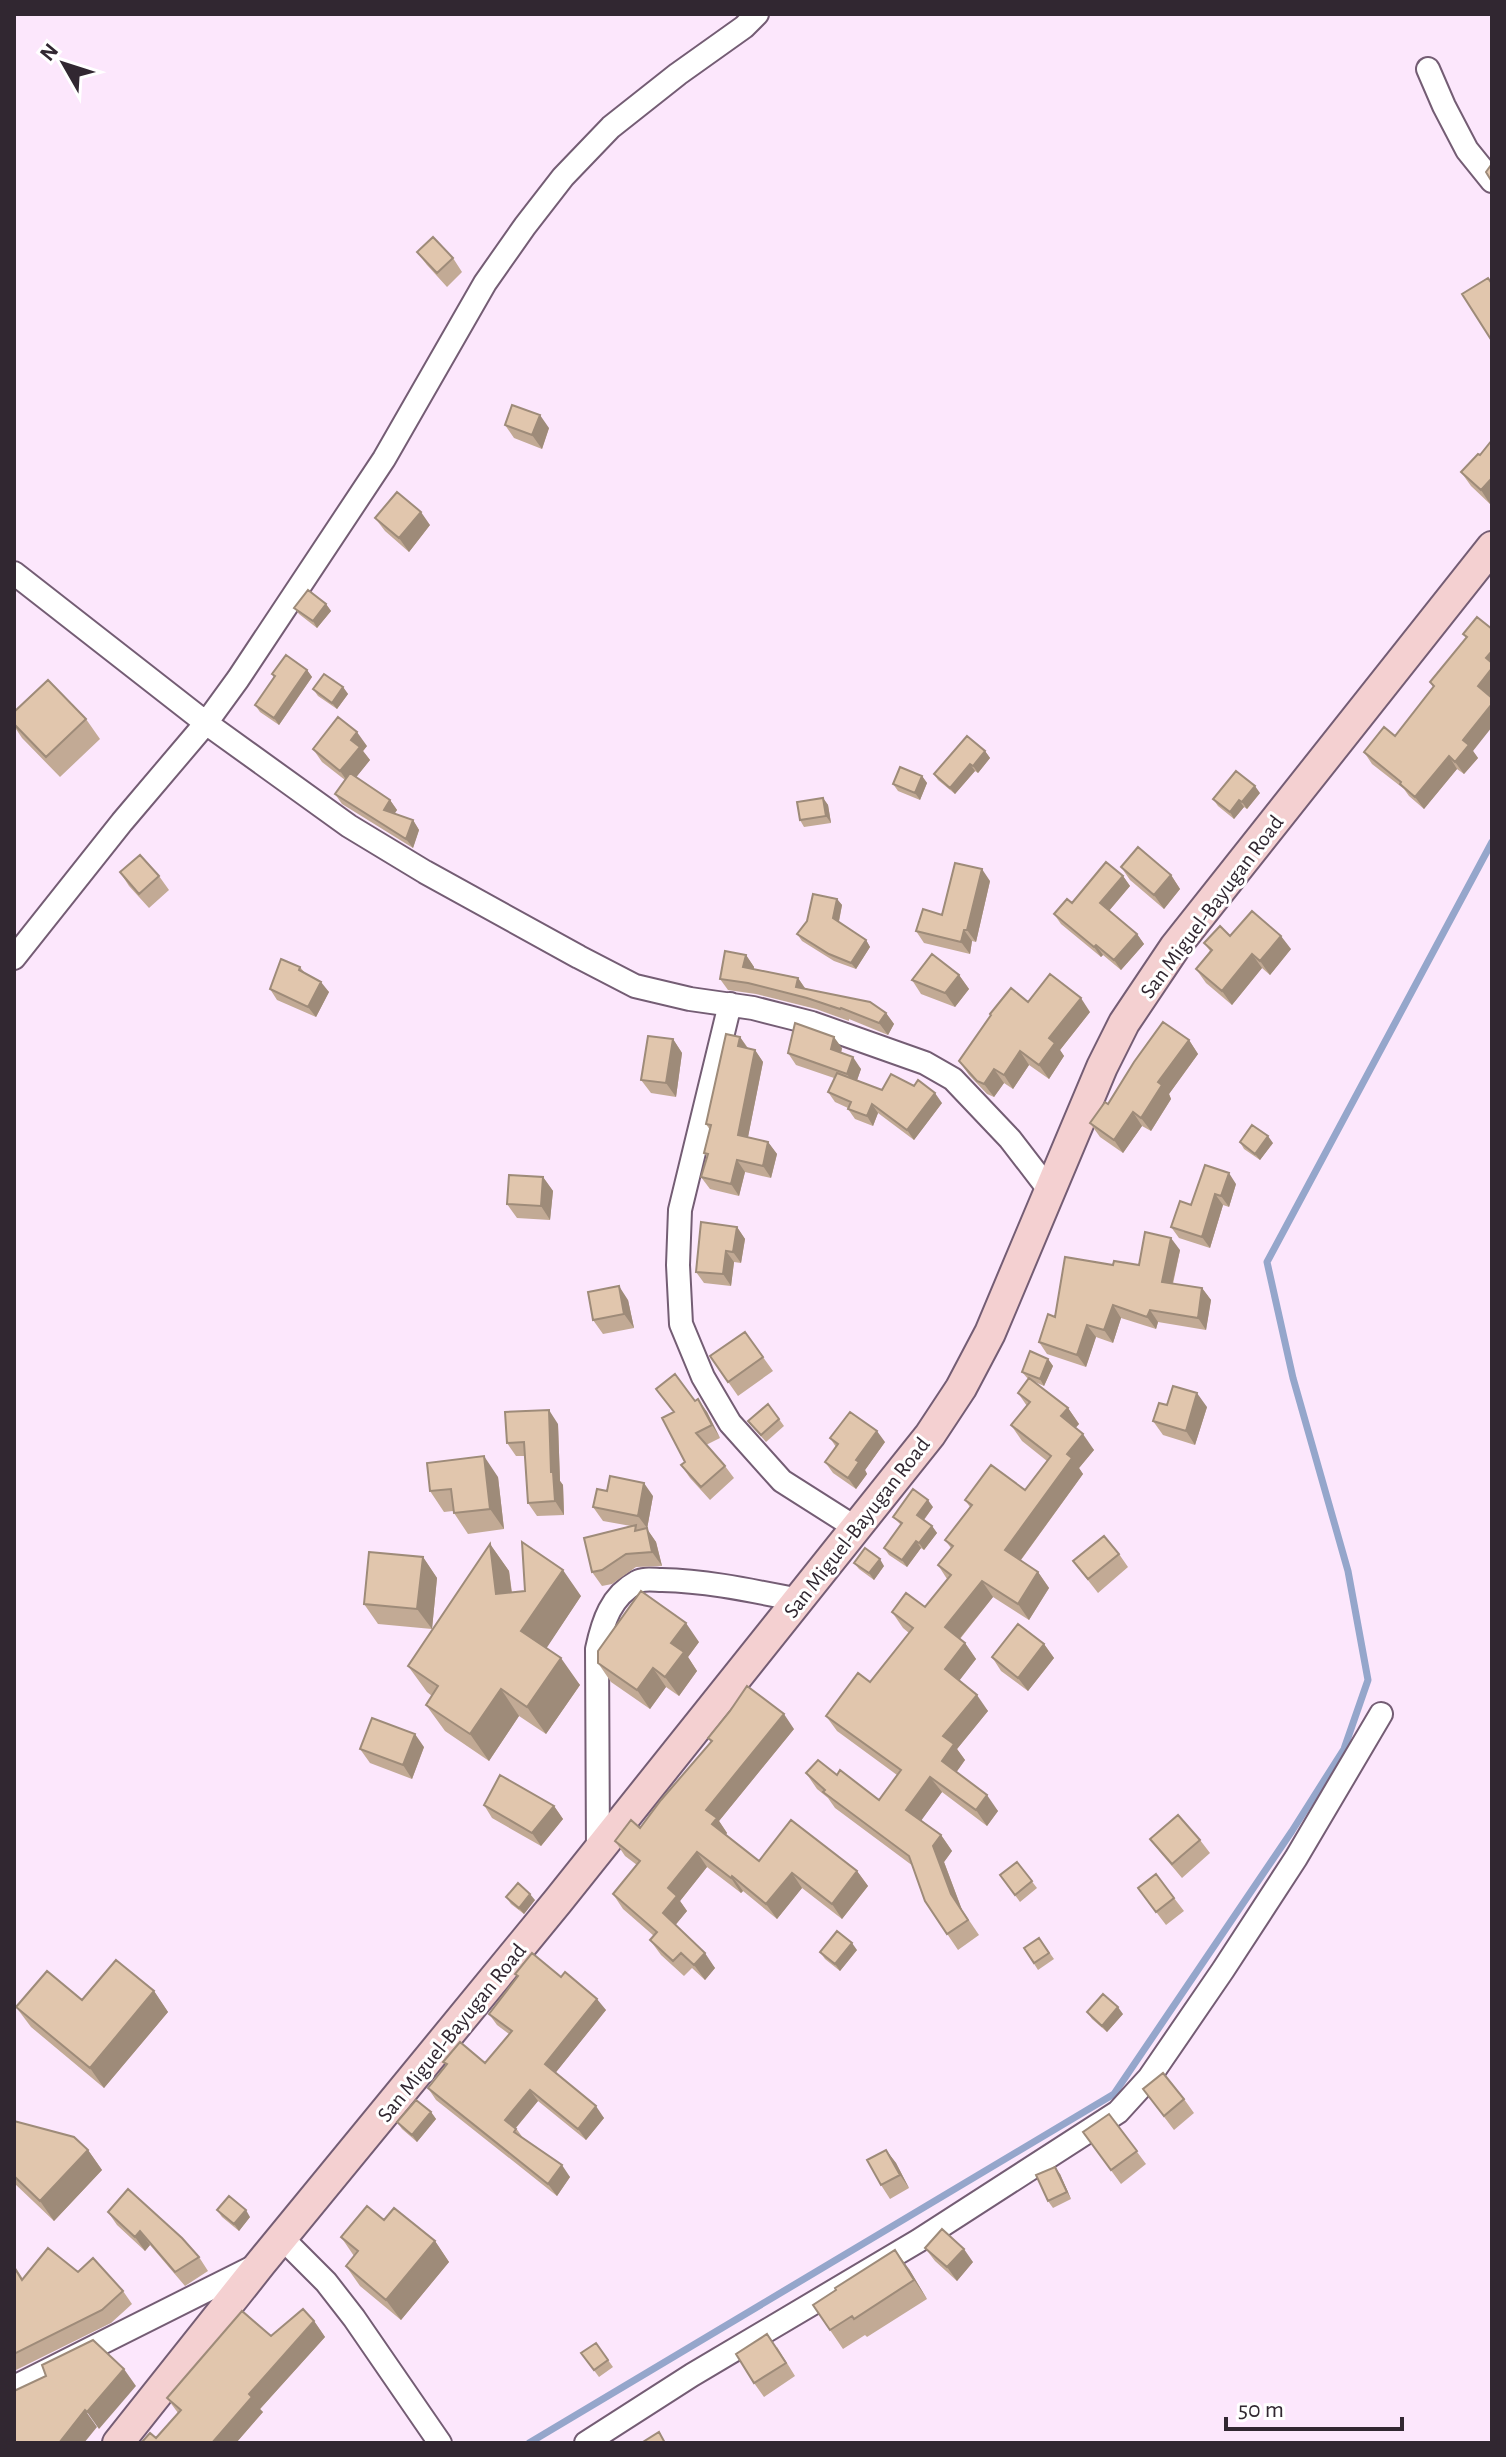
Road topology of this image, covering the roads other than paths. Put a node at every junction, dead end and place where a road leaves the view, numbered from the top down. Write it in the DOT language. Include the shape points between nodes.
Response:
graph roads {
  1 [pos="757,14"];
  2 [pos="1428,69"];
  3 [pos="1492,181"];
  4 [pos="1492,547"];
  5 [pos="14,573"];
  6 [pos="206,723"];
  7 [pos="14,958"];
  8 [pos="730,1004"];
  9 [pos="1050,1191"];
  10 [pos="856,1528"];
  11 [pos="799,1600"];
  12 [pos="1381,1714"];
  13 [pos="598,1852"];
  14 [pos="282,2238"];
  15 [pos="261,2263"];
  16 [pos="14,2387"];
  17 [pos="118,2443"];
  18 [pos="440,2443"];
  19 [pos="586,2443"];
  1 -- 6 [label="street" via="611,127 544,201 485,283 376,472"];
  2 -- 3 [label="street" via="1467,150"];
  4 -- 9 [label="main road, San Miguel-Bayugan Road" via="1153,978 1102,1067"];
  5 -- 6 [label="street"];
  6 -- 7 [label="street"];
  6 -- 8 [label="street" via="349,826 600,968 635,986"];
  8 -- 9 [label="street" via="812,1023 925,1063 953,1079"];
  8 -- 10 [label="street" via="680,1210 681,1324 730,1423 782,1481"];
  9 -- 10 [label="main road, San Miguel-Bayugan Road" via="961,1388"];
  10 -- 11 [label="main road, San Miguel-Bayugan Road"];
  11 -- 13 [label="main road, San Miguel-Bayugan Road"];
  11 -- 13 [label="street" via="699,1581 641,1579 611,1605 597,1649"];
  12 -- 19 [label="street" via="1223,1970 1149,2078 1118,2112"];
  13 -- 14 [label="main road, San Miguel-Bayugan Road"];
  14 -- 15 [label="main road, San Miguel-Bayugan Road"];
  14 -- 18 [label="street" via="354,2318"];
  15 -- 16 [label="street"];
  15 -- 17 [label="main road, San Miguel-Bayugan Road"];
}
